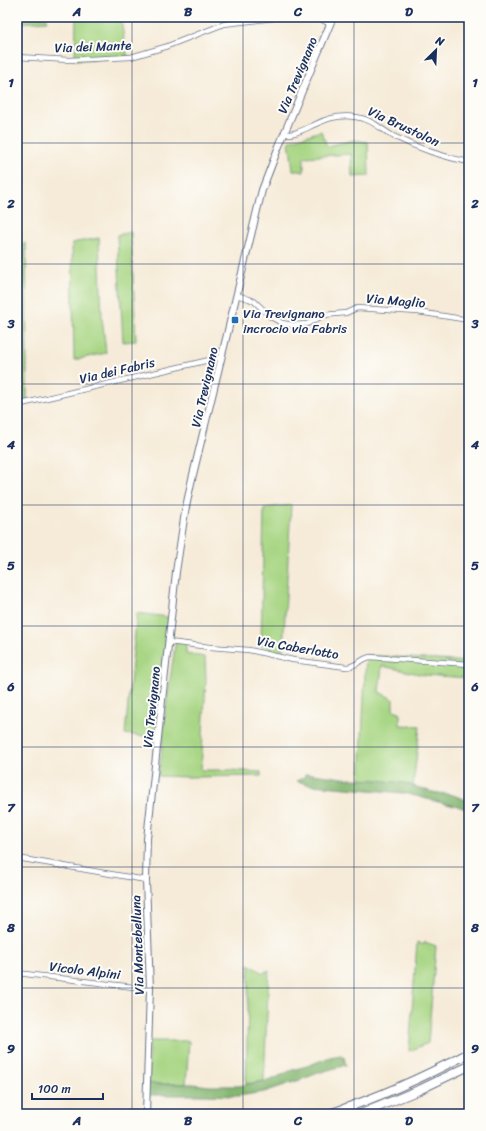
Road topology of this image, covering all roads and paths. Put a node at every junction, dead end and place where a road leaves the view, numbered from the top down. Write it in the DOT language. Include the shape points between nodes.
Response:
graph roads {
  1 [pos="284,17"];
  2 [pos="312,17"];
  3 [pos="333,17"];
  4 [pos="330,24"];
  5 [pos="17,57"];
  6 [pos="284,134"];
  7 [pos="469,162"];
  8 [pos="237,295"];
  9 [pos="469,320"];
  10 [pos="222,357"];
  11 [pos="17,405"];
  12 [pos="169,642"];
  13 [pos="469,664"];
  14 [pos="154,776"];
  15 [pos="17,858"];
  16 [pos="146,880"];
  17 [pos="17,973"];
  18 [pos="150,989"];
  19 [pos="469,1053"];
  20 [pos="469,1066"];
  21 [pos="146,1114"];
  22 [pos="329,1114"];
  23 [pos="361,1114"];
  1 -- 5 [label="street, Via dei Mante" via="224,24 131,58 69,60"];
  2 -- 4 [label="street"];
  3 -- 4 [label="main road, Via Trevignano"];
  4 -- 6 [label="main road, Via Trevignano"];
  6 -- 7 [label="street, Via Brustolon" via="297,132 328,119 357,117 432,153"];
  6 -- 8 [label="main road, Via Trevignano" via="262,190"];
  8 -- 9 [label="street, Via Maglio" via="254,301 271,317 282,323 294,325 307,324 324,315 346,313 357,308 418,312"];
  8 -- 10 [label="main road, Via Trevignano"];
  10 -- 11 [label="street, Via dei Fabris"];
  10 -- 12 [label="main road, Via Trevignano" via="185,512"];
  12 -- 13 [label="street, Via Caberlotto" via="249,650 294,660 346,667 370,657"];
  12 -- 14 [label="main road, Via Trevignano"];
  14 -- 16 [label="main road, Via Montebelluna" via="147,839"];
  15 -- 16 [label="street"];
  16 -- 18 [label="main road, Via Montebelluna"];
  17 -- 18 [label="street, Vicolo Alpini"];
  18 -- 21 [label="main road, Via Montebelluna"];
  19 -- 22 [label="highway" via="380,1095"];
  20 -- 23 [label="highway"];
}
